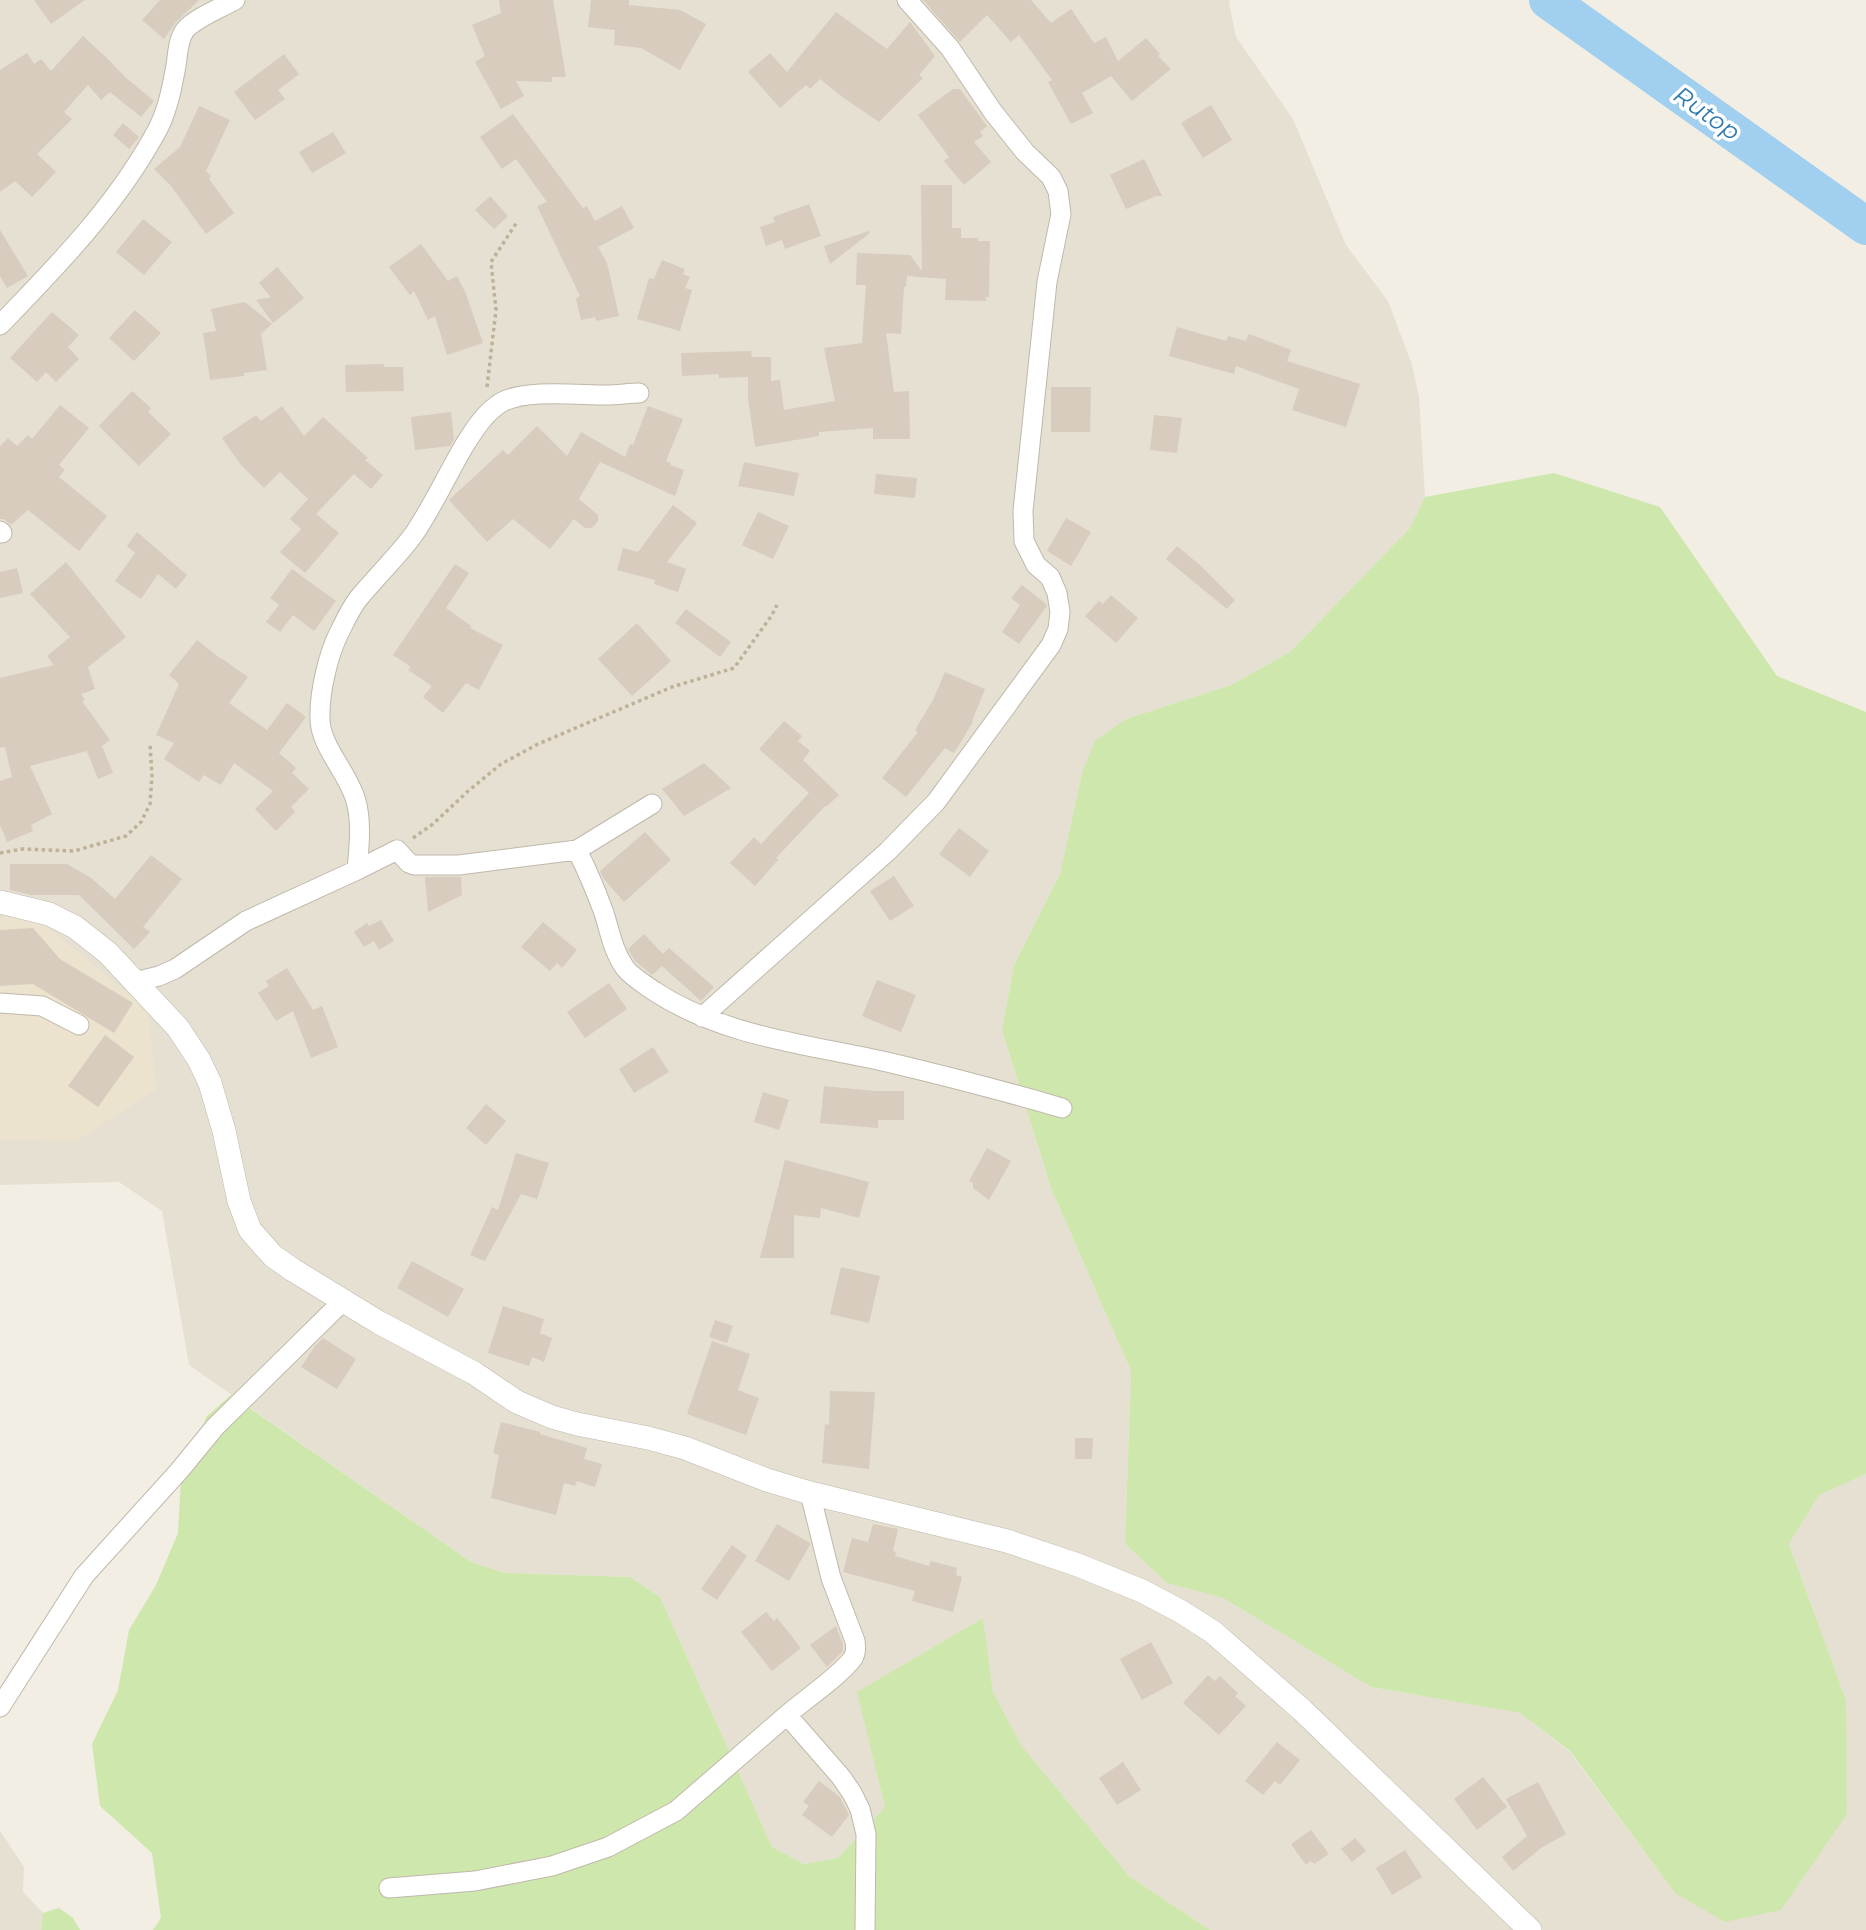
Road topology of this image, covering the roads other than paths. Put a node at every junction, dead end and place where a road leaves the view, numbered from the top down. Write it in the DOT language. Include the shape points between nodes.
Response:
graph roads {
  1 [pos="235,0"];
  2 [pos="906,0"];
  3 [pos="0,325"];
  4 [pos="639,393"];
  5 [pos="652,804"];
  6 [pos="577,850"];
  7 [pos="358,870"];
  8 [pos="0,902"];
  9 [pos="135,982"];
  10 [pos="0,1003"];
  11 [pos="702,1017"];
  12 [pos="79,1025"];
  13 [pos="1062,1108"];
  14 [pos="343,1301"];
  15 [pos="810,1493"];
  16 [pos="0,1707"];
  17 [pos="787,1715"];
  18 [pos="389,1888"];
  19 [pos="865,1930"];
  20 [pos="1530,1930"];
  1 -- 3 [label="street" via="190,24 183,33 169,103 155,135 97,220"];
  2 -- 11 [label="street" via="950,48 993,112 1058,191 1061,214 1047,282 1023,511 1024,541 1057,593 1058,629 1051,645 936,802 888,851"];
  4 -- 7 [label="street" via="527,396 499,404 484,417 415,532 357,600 330,659 320,721 323,737 356,800"];
  5 -- 6 [label="street"];
  6 -- 7 [label="street" via="459,865 414,865 397,850"];
  6 -- 11 [label="street" via="613,947 626,969 673,1003"];
  7 -- 9 [label="street" via="246,920 175,969"];
  8 -- 9 [label="street" via="49,914 75,926"];
  9 -- 14 [label="street" via="178,1028 210,1083 250,1230 273,1256"];
  10 -- 12 [label="street" via="42,1006"];
  11 -- 13 [label="street" via="770,1039 930,1072"];
  14 -- 15 [label="street" via="531,1408 578,1424 685,1448"];
  14 -- 16 [label="street" via="215,1427 84,1576"];
  15 -- 17 [label="street" via="831,1578 856,1648 845,1666"];
  15 -- 20 [label="street" via="1007,1541 1091,1570 1180,1611 1213,1632 1302,1710"];
  17 -- 18 [label="street" via="676,1811 608,1847 552,1867 475,1881"];
  17 -- 19 [label="street" via="841,1777 860,1809 866,1834"];
}
